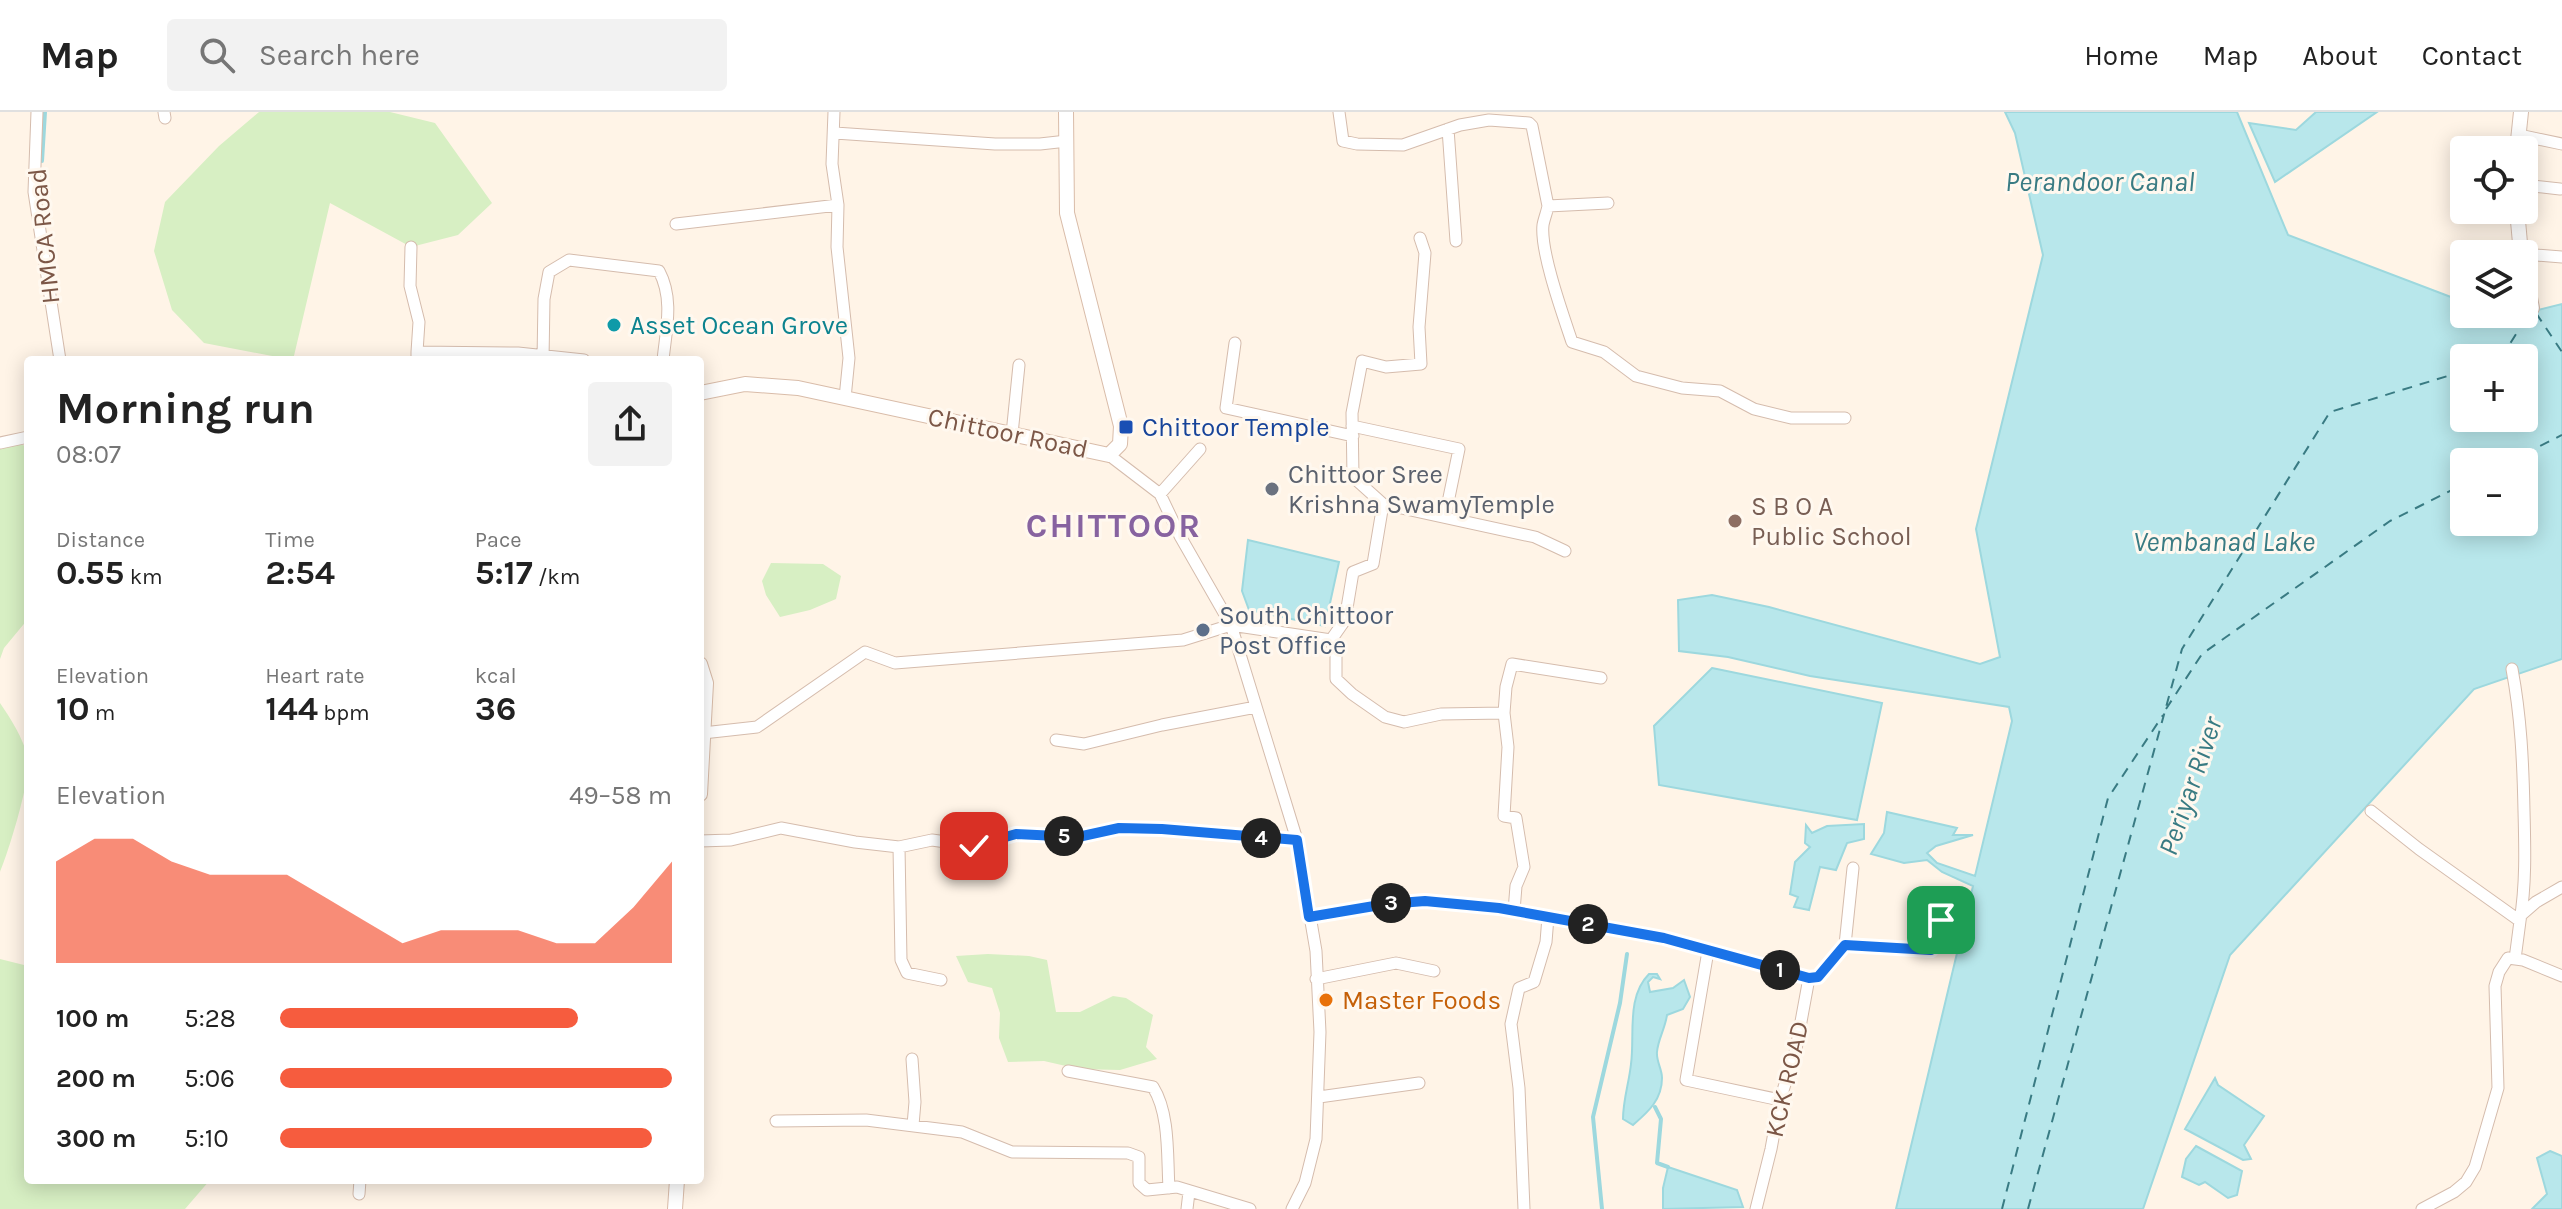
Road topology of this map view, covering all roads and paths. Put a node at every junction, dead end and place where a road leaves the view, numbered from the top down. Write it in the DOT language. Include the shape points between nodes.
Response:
graph roads {
  1 [pos="37,112"];
  2 [pos="834,112"];
  3 [pos="1066,112"];
  4 [pos="1339,112"];
  5 [pos="1533,112"];
  6 [pos="2521,112"];
  7 [pos="1532,126"];
  8 [pos="1448,129"];
  9 [pos="835,133"];
  10 [pos="2519,136"];
  11 [pos="1067,141"];
  12 [pos="2538,143"];
  13 [pos="2562,144"];
  14 [pos="2538,187"];
  15 [pos="2560,189"];
  16 [pos="1608,203"];
  17 [pos="838,205"];
  18 [pos="1548,206"];
  19 [pos="676,224"];
  20 [pos="1420,238"];
  21 [pos="1456,241"];
  22 [pos="411,247"];
  23 [pos="2538,255"];
  24 [pos="2562,257"];
  25 [pos="1235,343"];
  26 [pos="59,356"];
  27 [pos="417,356"];
  28 [pos="543,356"];
  29 [pos="663,356"];
  30 [pos="1019,365"];
  31 [pos="704,392"];
  32 [pos="845,398"];
  33 [pos="1845,418"];
  34 [pos="1352,431"];
  35 [pos="1012,434"];
  36 [pos="24,438"];
  37 [pos="0,443"];
  38 [pos="1200,449"];
  39 [pos="1109,455"];
  40 [pos="1160,494"];
  41 [pos="1383,504"];
  42 [pos="1445,517"];
  43 [pos="1565,551"];
  44 [pos="1231,625"];
  45 [pos="1331,640"];
  46 [pos="2512,669"];
  47 [pos="704,677"];
  48 [pos="1601,678"];
  49 [pos="1256,707"];
  50 [pos="1504,713"];
  51 [pos="704,716"];
  52 [pos="704,733"];
  53 [pos="1056,740"];
  54 [pos="2371,811"];
  55 [pos="1297,840"];
  56 [pos="704,841"];
  57 [pos="899,847"];
  58 [pos="1853,868"];
  59 [pos="2562,887"];
  60 [pos="1514,911"];
  61 [pos="1309,917"];
  62 [pos="1548,917"];
  63 [pos="2520,918"];
  64 [pos="1941,920"];
  65 [pos="1845,945"];
  66 [pos="1708,951"];
  67 [pos="2515,959"];
  68 [pos="1434,971"];
  69 [pos="2562,976"];
  70 [pos="1809,978"];
  71 [pos="1316,979"];
  72 [pos="941,980"];
  73 [pos="912,1059"];
  74 [pos="1068,1071"];
  75 [pos="1419,1083"];
  76 [pos="1319,1097"];
  77 [pos="1780,1100"];
  78 [pos="776,1121"];
  79 [pos="913,1125"];
  80 [pos="360,1184"];
  81 [pos="677,1184"];
  82 [pos="1169,1188"];
  83 [pos="1189,1192"];
  84 [pos="359,1194"];
  85 [pos="675,1209"];
  86 [pos="1187,1209"];
  87 [pos="1250,1209"];
  88 [pos="1292,1209"];
  89 [pos="1524,1209"];
  90 [pos="1756,1209"];
  91 [pos="2422,1209"];
  1 -- 26 [label="street, HMCA Road" via="34,192"];
  2 -- 9 [label="street"];
  3 -- 11 [label="main road, Chittoor Road"];
  4 -- 8 [label="street" via="1343,141 1349,143 1403,145"];
  5 -- 7 [label="street"];
  6 -- 10 [label="main road"];
  7 -- 8 [label="street" via="1489,120"];
  7 -- 18 [label="street"];
  8 -- 21 [label="street"];
  9 -- 11 [label="street" via="995,144"];
  9 -- 17 [label="street" via="832,164"];
  11 -- 39 [label="main road, Chittoor Road" via="1067,213 1121,426 1120,444"];
  12 -- 13 [label="street"];
  14 -- 15 [label="street"];
  16 -- 18 [label="street"];
  17 -- 19 [label="street"];
  17 -- 32 [label="street" via="837,247 849,358"];
  18 -- 33 [label="street" via="1543,226 1548,257 1572,342 1604,352 1636,376 1720,391 1754,409 1791,418"];
  20 -- 34 [label="street" via="1425,253 1421,364 1386,367 1362,361"];
  22 -- 27 [label="street"];
  23 -- 24 [label="street"];
  25 -- 34 [label="street" via="1226,408"];
  28 -- 29 [label="street" via="549,272 569,260 659,271 668,301"];
  30 -- 35 [label="street"];
  31 -- 32 [label="main road, Chittoor Road" via="745,384"];
  32 -- 35 [label="main road, Chittoor Road"];
  34 -- 41 [label="street" via="1353,477"];
  34 -- 42 [label="street" via="1459,449"];
  35 -- 39 [label="main road, Chittoor Road"];
  36 -- 37 [label="street"];
  38 -- 40 [label="street"];
  39 -- 40 [label="street"];
  40 -- 44 [label="street"];
  41 -- 42 [label="street"];
  41 -- 45 [label="street" via="1373,564 1353,572 1345,620"];
  42 -- 43 [label="street" via="1535,537"];
  44 -- 45 [label="street"];
  44 -- 49 [label="street"];
  44 -- 52 [label="street" via="1183,640 895,663 865,652 757,727"];
  45 -- 50 [label="street" via="1336,679 1385,717 1404,722 1441,714"];
  46 -- 63 [label="street" via="2523,764"];
  47 -- 51 [label="main road"];
  48 -- 50 [label="street" via="1512,664"];
  49 -- 53 [label="street" via="1084,744"];
  49 -- 55 [label="street"];
  50 -- 60 [label="street" via="1504,816 1516,818 1524,867"];
  54 -- 63 [label="street"];
  55 -- 57 [label="street" via="1119,828 1078,837 1016,834 974,846 932,840"];
  55 -- 61 [label="street"];
  56 -- 57 [label="street" via="781,828"];
  57 -- 72 [label="street" via="901,960 907,973"];
  58 -- 65 [label="street"];
  59 -- 63 [label="street"];
  60 -- 61 [label="street" via="1425,901"];
  60 -- 62 [label="street"];
  61 -- 71 [label="street"];
  62 -- 66 [label="street"];
  62 -- 89 [label="street" via="1534,982 1519,988 1511,1024"];
  63 -- 67 [label="street"];
  64 -- 65 [label="street" via="1931,950"];
  65 -- 70 [label="street" via="1818,977"];
  66 -- 70 [label="street"];
  66 -- 77 [label="street" via="1686,1080"];
  67 -- 69 [label="street"];
  67 -- 91 [label="street" via="2508,958 2495,986 2498,1088 2475,1167 2454,1192"];
  68 -- 71 [label="street" via="1396,963"];
  70 -- 77 [label="street, KCK ROAD"];
  71 -- 76 [label="street"];
  73 -- 79 [label="street"];
  74 -- 82 [label="street" via="1153,1087 1162,1114"];
  75 -- 76 [label="street"];
  76 -- 88 [label="street" via="1313,1154"];
  77 -- 90 [label="street, KCK ROAD"];
  78 -- 79 [label="street"];
  79 -- 82 [label="street" via="962,1132 1012,1152 1128,1153 1139,1157 1139,1183 1147,1190"];
  80 -- 84 [label="street"];
  81 -- 85 [label="main road"];
  82 -- 83 [label="street"];
  83 -- 86 [label="street"];
  83 -- 87 [label="street"];
}
